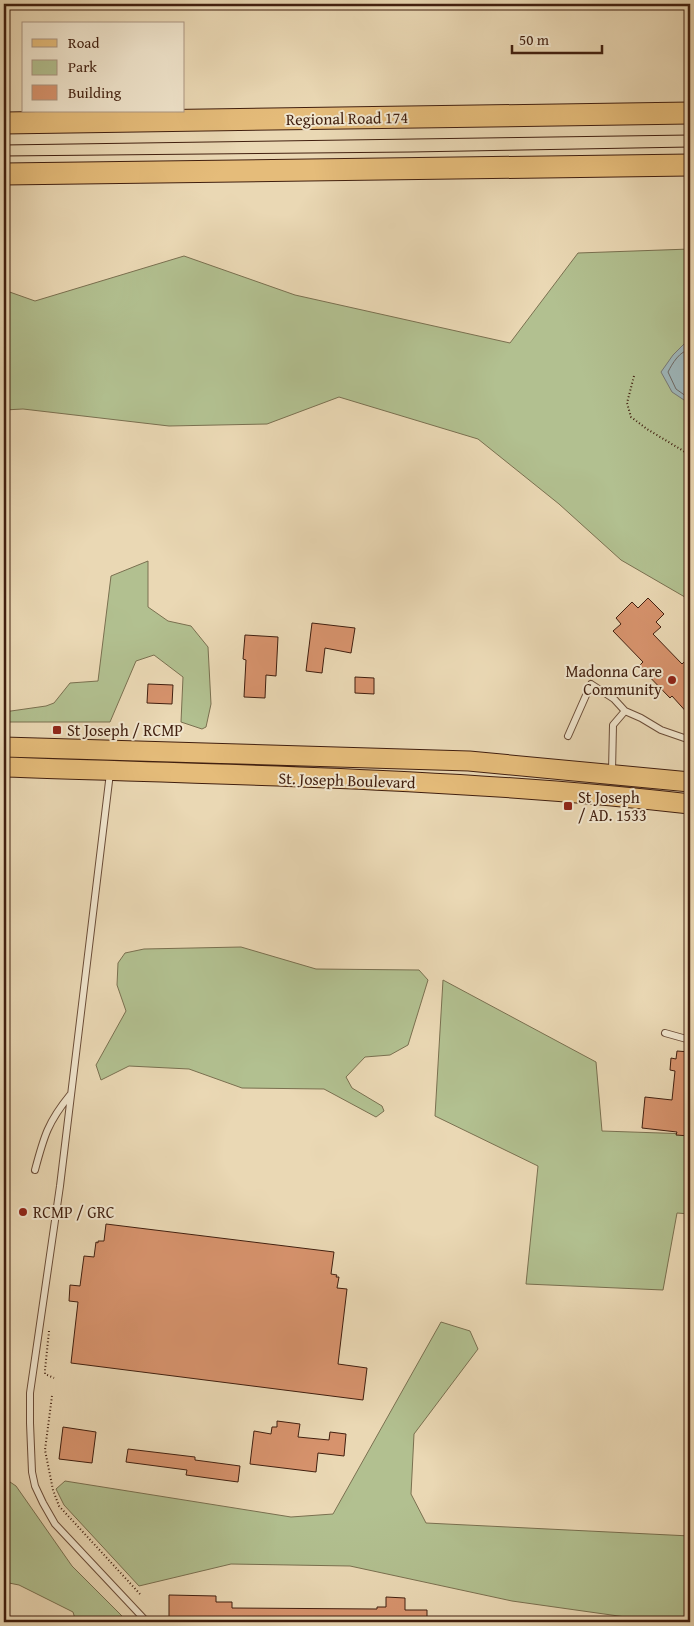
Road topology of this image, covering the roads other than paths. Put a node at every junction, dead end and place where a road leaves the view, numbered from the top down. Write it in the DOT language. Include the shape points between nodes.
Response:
graph roads {
  1 [pos="690,113"];
  2 [pos="4,123"];
  3 [pos="690,165"];
  4 [pos="4,174"];
  5 [pos="625,711"];
  6 [pos="568,736"];
  7 [pos="690,740"];
  8 [pos="4,746"];
  9 [pos="305,755"];
  10 [pos="110,760"];
  11 [pos="4,767"];
  12 [pos="612,773"];
  13 [pos="306,778"];
  14 [pos="690,782"];
  15 [pos="612,795"];
  16 [pos="690,804"];
  17 [pos="666,1033"];
  18 [pos="690,1040"];
  19 [pos="71,1094"];
  20 [pos="35,1170"];
  21 [pos="147,1622"];
  1 -- 2 [label="highway, Regional Road 174"];
  3 -- 4 [label="highway"];
  5 -- 6 [label="lane" via="591,684"];
  5 -- 7 [label="lane" via="661,730"];
  5 -- 12 [label="lane" via="613,725"];
  8 -- 10 [label="main road, St. Joseph Boulevard"];
  9 -- 10 [label="main road, St. Joseph Boulevard"];
  9 -- 12 [label="main road, St. Joseph Boulevard" via="469,761"];
  9 -- 13 [label="main road"];
  10 -- 11 [label="main road, St. Joseph Boulevard"];
  10 -- 13 [label="main road, St. Joseph Boulevard"];
  10 -- 19 [label="lane"];
  12 -- 14 [label="main road, St. Joseph Boulevard"];
  12 -- 15 [label="main road"];
  13 -- 15 [label="main road, St. Joseph Boulevard"];
  15 -- 16 [label="main road, St. Joseph Boulevard"];
  17 -- 18 [label="lane"];
  19 -- 20 [label="lane" via="50,1122"];
  19 -- 21 [label="lane" via="30,1393 32,1472 35,1486 55,1524"];
}
